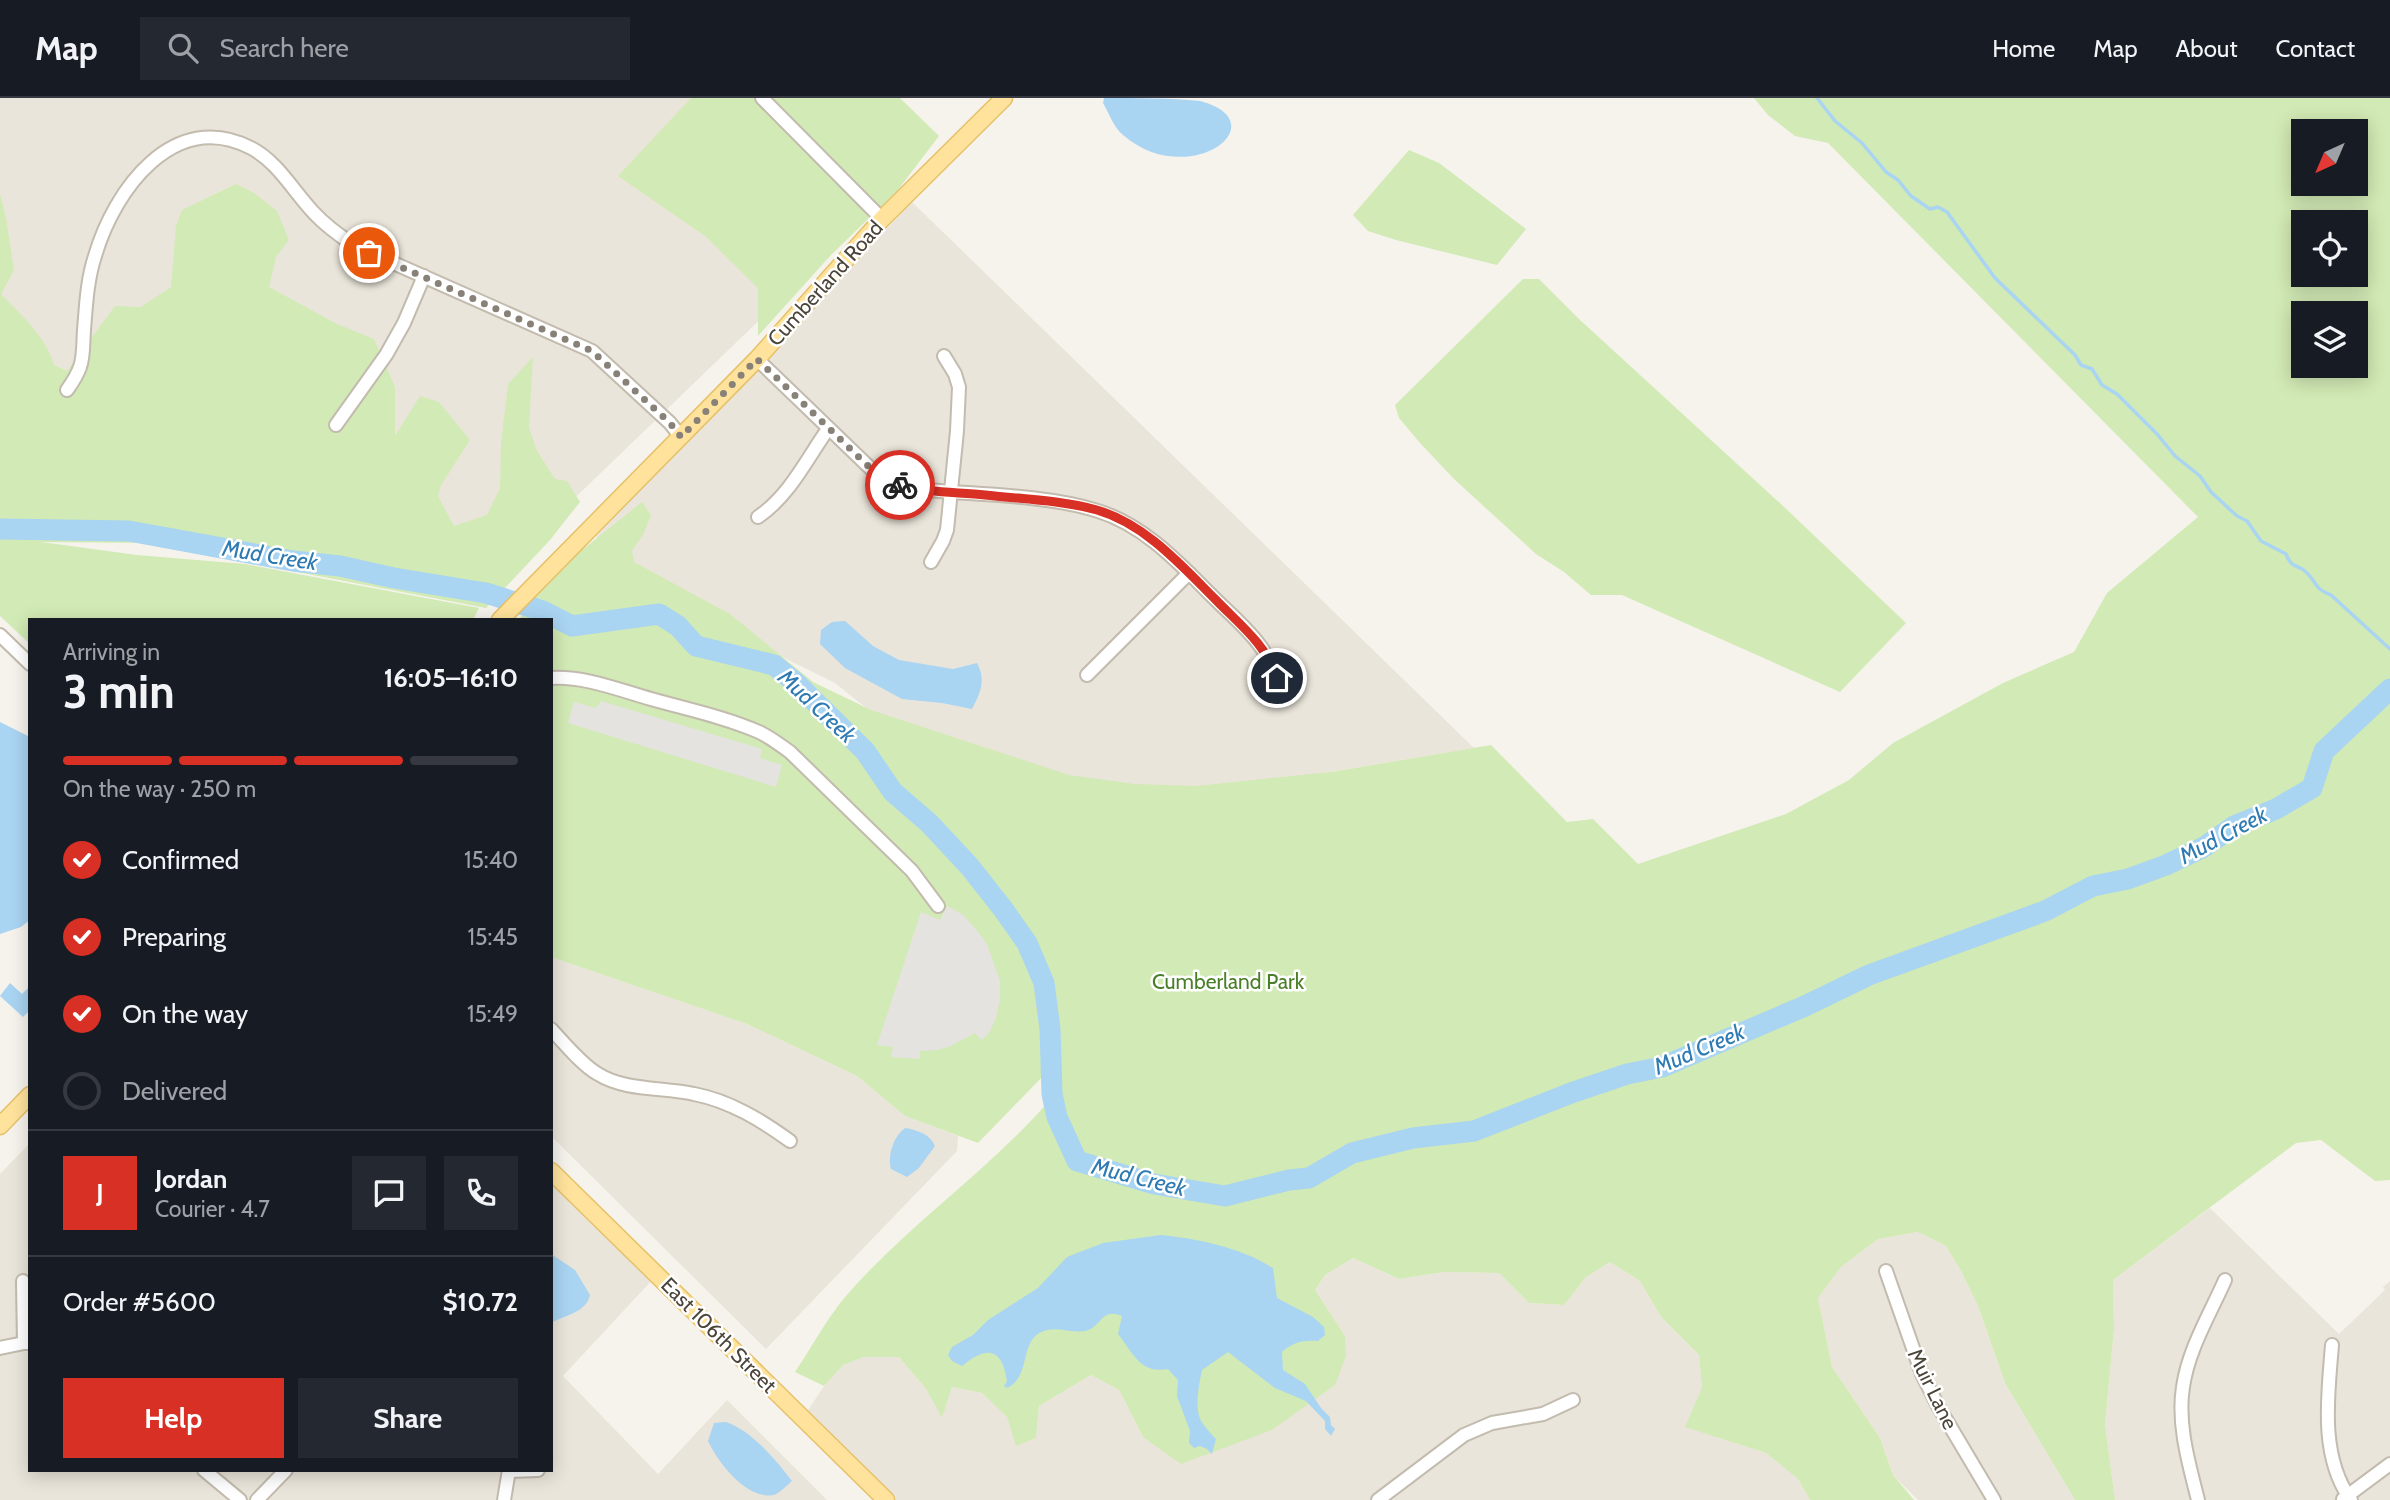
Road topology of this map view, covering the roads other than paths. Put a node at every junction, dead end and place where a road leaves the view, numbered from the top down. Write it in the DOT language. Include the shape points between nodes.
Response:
graph roads {
  1 [pos="762,98"];
  2 [pos="1004,98"];
  3 [pos="882,219"];
  4 [pos="424,276"];
  5 [pos="944,356"];
  6 [pos="757,359"];
  7 [pos="67,390"];
  8 [pos="337,425"];
  9 [pos="828,429"];
  10 [pos="681,437"];
  11 [pos="952,492"];
  12 [pos="758,517"];
  13 [pos="931,562"];
  14 [pos="1189,573"];
  15 [pos="502,618"];
  16 [pos="0,635"];
  17 [pos="28,662"];
  18 [pos="1087,675"];
  19 [pos="553,678"];
  20 [pos="1277,678"];
  21 [pos="937,906"];
  22 [pos="553,1031"];
  23 [pos="28,1097"];
  24 [pos="0,1126"];
  25 [pos="790,1141"];
  26 [pos="553,1173"];
  27 [pos="1886,1271"];
  28 [pos="2225,1280"];
  29 [pos="23,1281"];
  30 [pos="27,1343"];
  31 [pos="2332,1345"];
  32 [pos="0,1348"];
  33 [pos="1573,1400"];
  34 [pos="2390,1464"];
  35 [pos="206,1472"];
  36 [pos="284,1472"];
  37 [pos="509,1472"];
  38 [pos="2347,1498"];
  39 [pos="240,1500"];
  40 [pos="257,1500"];
  41 [pos="505,1500"];
  42 [pos="886,1500"];
  43 [pos="1378,1500"];
  44 [pos="1994,1500"];
  45 [pos="2198,1500"];
  1 -- 3 [label="street"];
  2 -- 3 [label="main road, Cumberland Road"];
  3 -- 6 [label="main road, Cumberland Road"];
  4 -- 7 [label="street" via="340,236 253,149 222,138 187,140 164,151 143,171 105,227 89,279 80,368"];
  4 -- 8 [label="street" via="386,355"];
  4 -- 10 [label="street" via="592,351"];
  5 -- 11 [label="street" via="959,387"];
  6 -- 9 [label="street"];
  6 -- 10 [label="main road, Cumberland Road"];
  9 -- 11 [label="street" via="887,480"];
  9 -- 12 [label="street" via="781,499"];
  10 -- 15 [label="main road, Cumberland Road"];
  11 -- 13 [label="street" via="946,535"];
  11 -- 14 [label="street" via="1099,511 1147,536"];
  14 -- 18 [label="street"];
  14 -- 20 [label="street" via="1264,649"];
  16 -- 17 [label="street"];
  19 -- 21 [label="street" via="582,680 738,724 769,738 790,752 886,845"];
  22 -- 25 [label="street" via="597,1074 617,1083 719,1100"];
  23 -- 24 [label="main road"];
  26 -- 42 [label="main road, East 106th Street"];
  27 -- 44 [label="street, Muir Lane" via="1922,1374"];
  28 -- 45 [label="street" via="2182,1388 2183,1430"];
  29 -- 30 [label="street"];
  30 -- 32 [label="street"];
  31 -- 38 [label="street" via="2329,1432"];
  33 -- 43 [label="street" via="1543,1414 1492,1423 1464,1436"];
  34 -- 38 [label="street"];
  35 -- 39 [label="street"];
  36 -- 40 [label="street"];
  37 -- 41 [label="street"];
}
